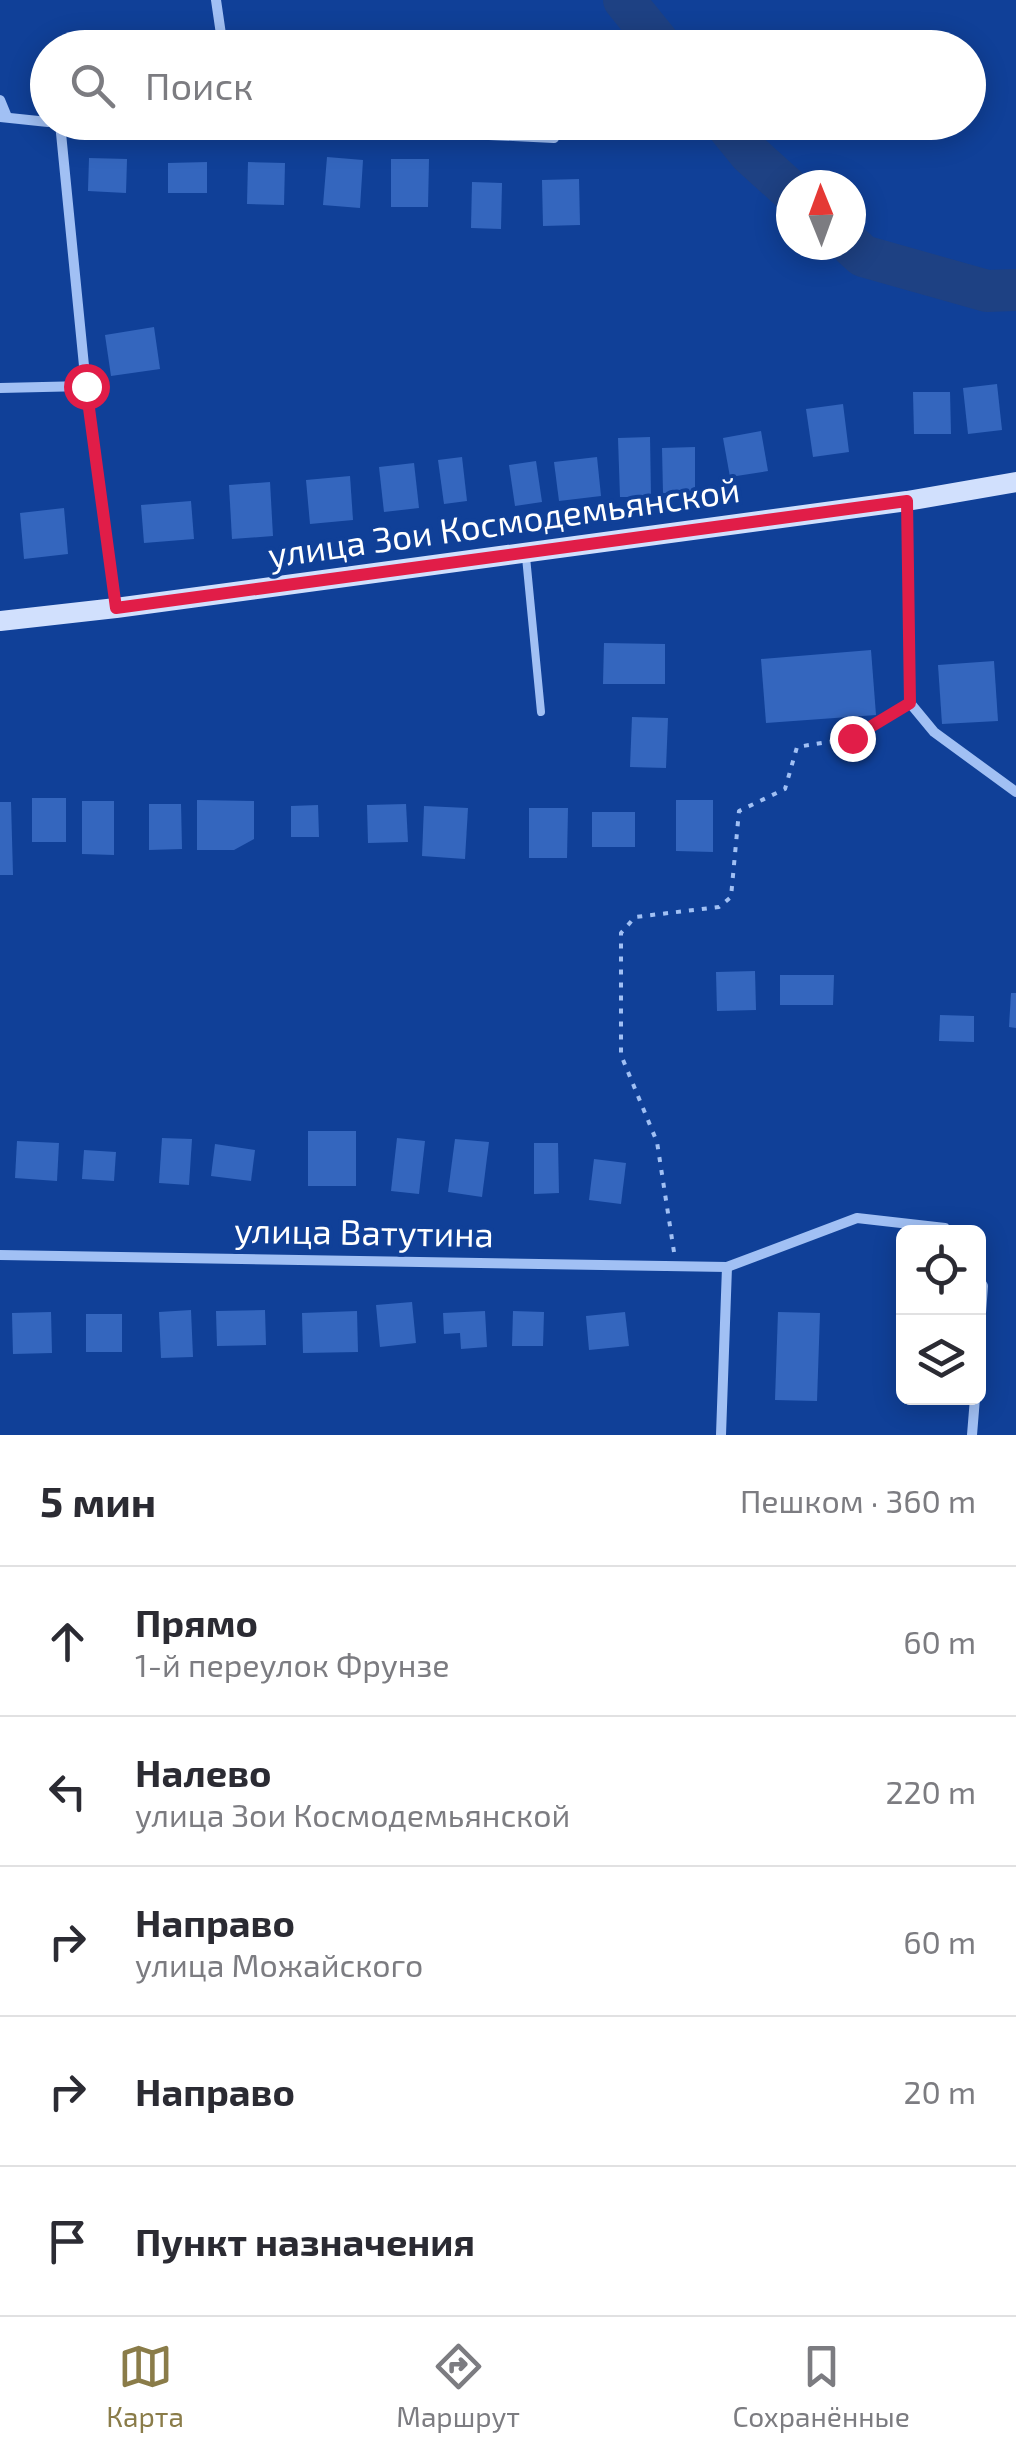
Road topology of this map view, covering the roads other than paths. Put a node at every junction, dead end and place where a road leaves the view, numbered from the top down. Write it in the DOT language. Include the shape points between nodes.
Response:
graph roads {
  1 [pos="216,0"];
  2 [pos="220,30"];
  3 [pos="0,100"];
  4 [pos="4,117"];
  5 [pos="30,120"];
  6 [pos="60,140"];
  7 [pos="86,386"];
  8 [pos="0,388"];
  9 [pos="1016,482"];
  10 [pos="907,501"];
  11 [pos="526,552"];
  12 [pos="116,608"];
  13 [pos="0,620"];
  14 [pos="541,712"];
  15 [pos="1016,792"];
  16 [pos="919,1225"];
  17 [pos="0,1255"];
  18 [pos="726,1267"];
  19 [pos="974,1405"];
  20 [pos="721,1435"];
  21 [pos="972,1435"];
  1 -- 2 [label="street"];
  3 -- 4 [label="street"];
  4 -- 5 [label="street"];
  6 -- 7 [label="street"];
  7 -- 8 [label="street"];
  7 -- 12 [label="street"];
  9 -- 10 [label="street, улица Зои Космодемьянской"];
  10 -- 11 [label="street, улица Зои Космодемьянской"];
  10 -- 15 [label="street" via="910,703 934,732"];
  11 -- 12 [label="street, улица Зои Космодемьянской"];
  11 -- 14 [label="lane"];
  12 -- 13 [label="street, улица Зои Космодемьянской"];
  16 -- 18 [label="street" via="856,1218"];
  17 -- 18 [label="street, улица Ватутина"];
  18 -- 20 [label="street"];
  19 -- 21 [label="street"];
}
